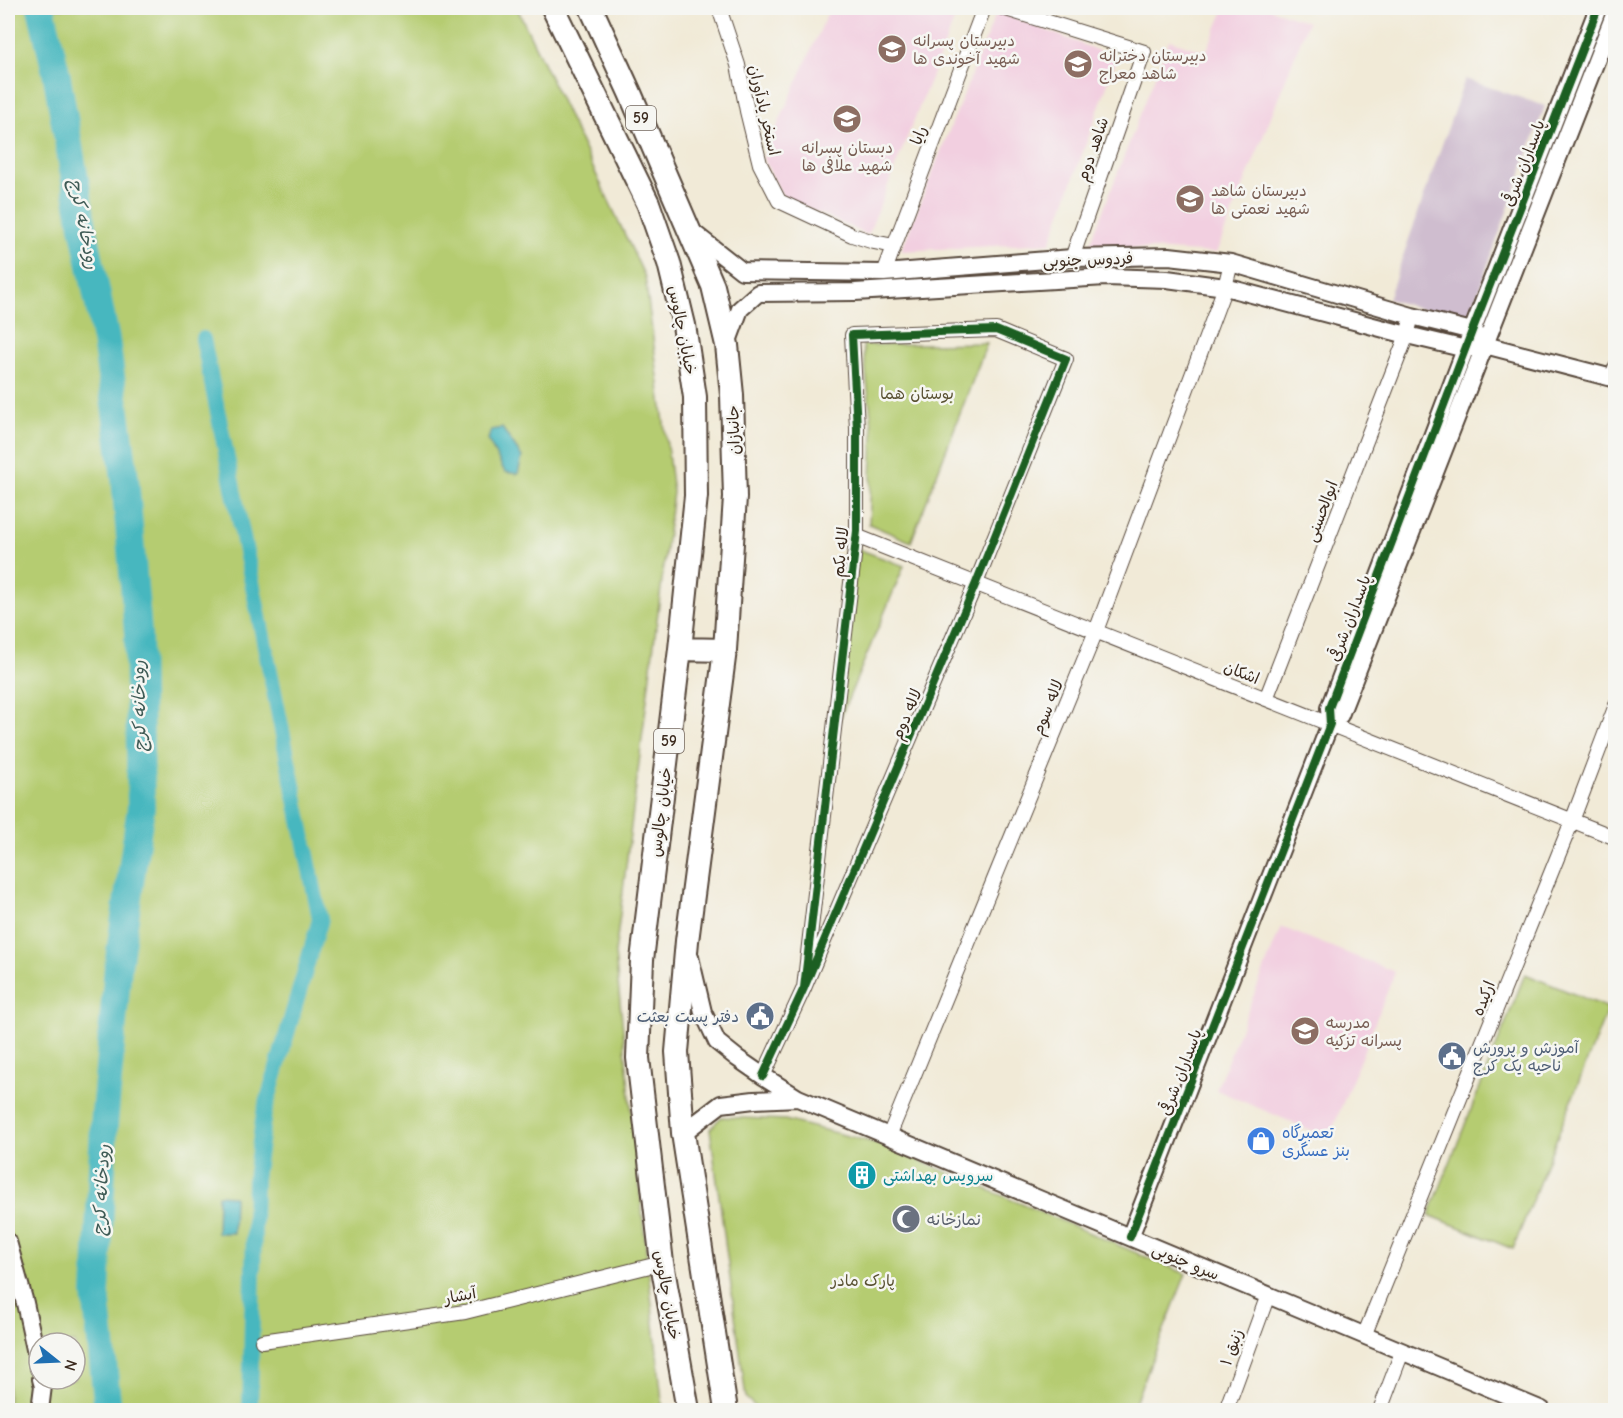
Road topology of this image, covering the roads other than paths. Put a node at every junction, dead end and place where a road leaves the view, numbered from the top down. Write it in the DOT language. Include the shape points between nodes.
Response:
graph roads {
  1 [pos="554,8"];
  2 [pos="591,8"];
  3 [pos="720,8"];
  4 [pos="984,8"];
  5 [pos="1003,8"];
  6 [pos="1598,8"];
  7 [pos="1616,10"];
  8 [pos="690,230"];
  9 [pos="894,246"];
  10 [pos="1072,258"];
  11 [pos="1231,263"];
  12 [pos="884,273"];
  13 [pos="1225,287"];
  14 [pos="1412,316"];
  15 [pos="1472,331"];
  16 [pos="1407,335"];
  17 [pos="726,345"];
  18 [pos="1485,345"];
  19 [pos="1466,349"];
  20 [pos="1065,358"];
  21 [pos="1614,374"];
  22 [pos="856,536"];
  23 [pos="976,583"];
  24 [pos="1096,631"];
  25 [pos="680,650"];
  26 [pos="725,650"];
  27 [pos="1266,699"];
  28 [pos="1616,705"];
  29 [pos="1330,724"];
  30 [pos="1572,821"];
  31 [pos="1616,838"];
  32 [pos="687,941"];
  33 [pos="804,988"];
  34 [pos="763,1076"];
  35 [pos="798,1098"];
  36 [pos="683,1133"];
  37 [pos="889,1136"];
  38 [pos="1130,1238"];
  39 [pos="8,1242"];
  40 [pos="662,1263"];
  41 [pos="1268,1295"];
  42 [pos="31,1331"];
  43 [pos="1364,1336"];
  44 [pos="262,1341"];
  45 [pos="1402,1352"];
  46 [pos="42,1391"];
  47 [pos="40,1410"];
  48 [pos="688,1410"];
  49 [pos="726,1410"];
  50 [pos="1226,1410"];
  51 [pos="1380,1410"];
  52 [pos="1542,1410"];
  1 -- 25 [label="highway, خیابان چالوس / 59" via="648,203 669,263 686,335 695,397 696,496"];
  2 -- 8 [label="highway, جانبازان / 59"];
  3 -- 9 [label="street, استخر یادآوران" via="738,65 760,164 779,201 852,235"];
  4 -- 9 [label="street, رایا"];
  5 -- 10 [label="street, شاهد دوم" via="1144,52"];
  6 -- 15 [label="street, پاسداران شرقی"];
  7 -- 18 [label="street, پاسداران شرقی"];
  8 -- 12 [label="street, فردوس جنوبی" via="742,271"];
  8 -- 17 [label="highway, جانبازان / 59" via="713,286"];
  9 -- 12 [label="street, رایا"];
  10 -- 11 [label="street, فردوس جنوبی" via="1169,256"];
  10 -- 12 [label="street, فردوس جنوبی"];
  11 -- 13 [label="street, لاله سوم"];
  11 -- 14 [label="street, فردوس جنوبی"];
  13 -- 16 [label="street, فردوس جنوبی"];
  13 -- 17 [label="street, فردوس جنوبی" via="1167,279 1106,277 855,292 758,293 740,309"];
  13 -- 24 [label="street, لاله سوم"];
  14 -- 15 [label="street, فردوس جنوبی"];
  14 -- 16 [label="street, ابوالحسنی"];
  15 -- 18 [label="street"];
  15 -- 19 [label="street, پاسداران شرقی"];
  16 -- 19 [label="street, فردوس جنوبی"];
  16 -- 27 [label="street, ابوالحسنی"];
  17 -- 26 [label="highway, جانبازان / 59" via="732,395 735,497"];
  18 -- 19 [label="street, فردوس جنوبی"];
  18 -- 21 [label="street, فردوس جنوبی"];
  18 -- 29 [label="street, پاسداران شرقی" via="1340,715"];
  19 -- 29 [label="street, پاسداران شرقی" via="1329,708"];
  20 -- 22 [label="street, لاله یکم" via="996,330 852,335 857,428"];
  20 -- 23 [label="street, لاله دوم"];
  22 -- 23 [label="street, اشکان"];
  22 -- 33 [label="street, لاله یکم"];
  23 -- 24 [label="street, اشکان"];
  23 -- 33 [label="street, لاله دوم"];
  24 -- 27 [label="street, اشکان"];
  24 -- 37 [label="street, لاله سوم"];
  25 -- 26 [label="highway"];
  25 -- 40 [label="highway, خیابان چالوس / 59" via="642,960 639,1026 639,1058"];
  26 -- 32 [label="highway, جانبازان / 59"];
  27 -- 29 [label="street, اشکان"];
  28 -- 30 [label="street, ارکیده"];
  29 -- 30 [label="street, اشکان"];
  29 -- 38 [label="street, پاسداران شرقی"];
  30 -- 31 [label="street, اشکان"];
  30 -- 43 [label="street, ارکیده"];
  32 -- 34 [label="street, سرو جنوبی" via="703,1012 717,1042"];
  32 -- 36 [label="highway, 59" via="677,1053"];
  33 -- 34 [label="street, لاله دوم"];
  34 -- 35 [label="street, سرو جنوبی"];
  35 -- 36 [label="street" via="721,1104"];
  35 -- 37 [label="street, سرو جنوبی"];
  36 -- 49 [label="highway, 59"];
  37 -- 38 [label="street, سرو جنوبی"];
  38 -- 41 [label="street, سرو جنوبی"];
  39 -- 42 [label="street"];
  40 -- 44 [label="street, آبشار" via="465,1312"];
  40 -- 48 [label="highway, خیابان چالوس / 59"];
  41 -- 43 [label="street, سرو جنوبی"];
  41 -- 50 [label="street, زنبق ۱"];
  43 -- 45 [label="street, سرو جنوبی"];
  45 -- 51 [label="street"];
  45 -- 52 [label="street, سرو جنوبی"];
  46 -- 47 [label="street"];
}
